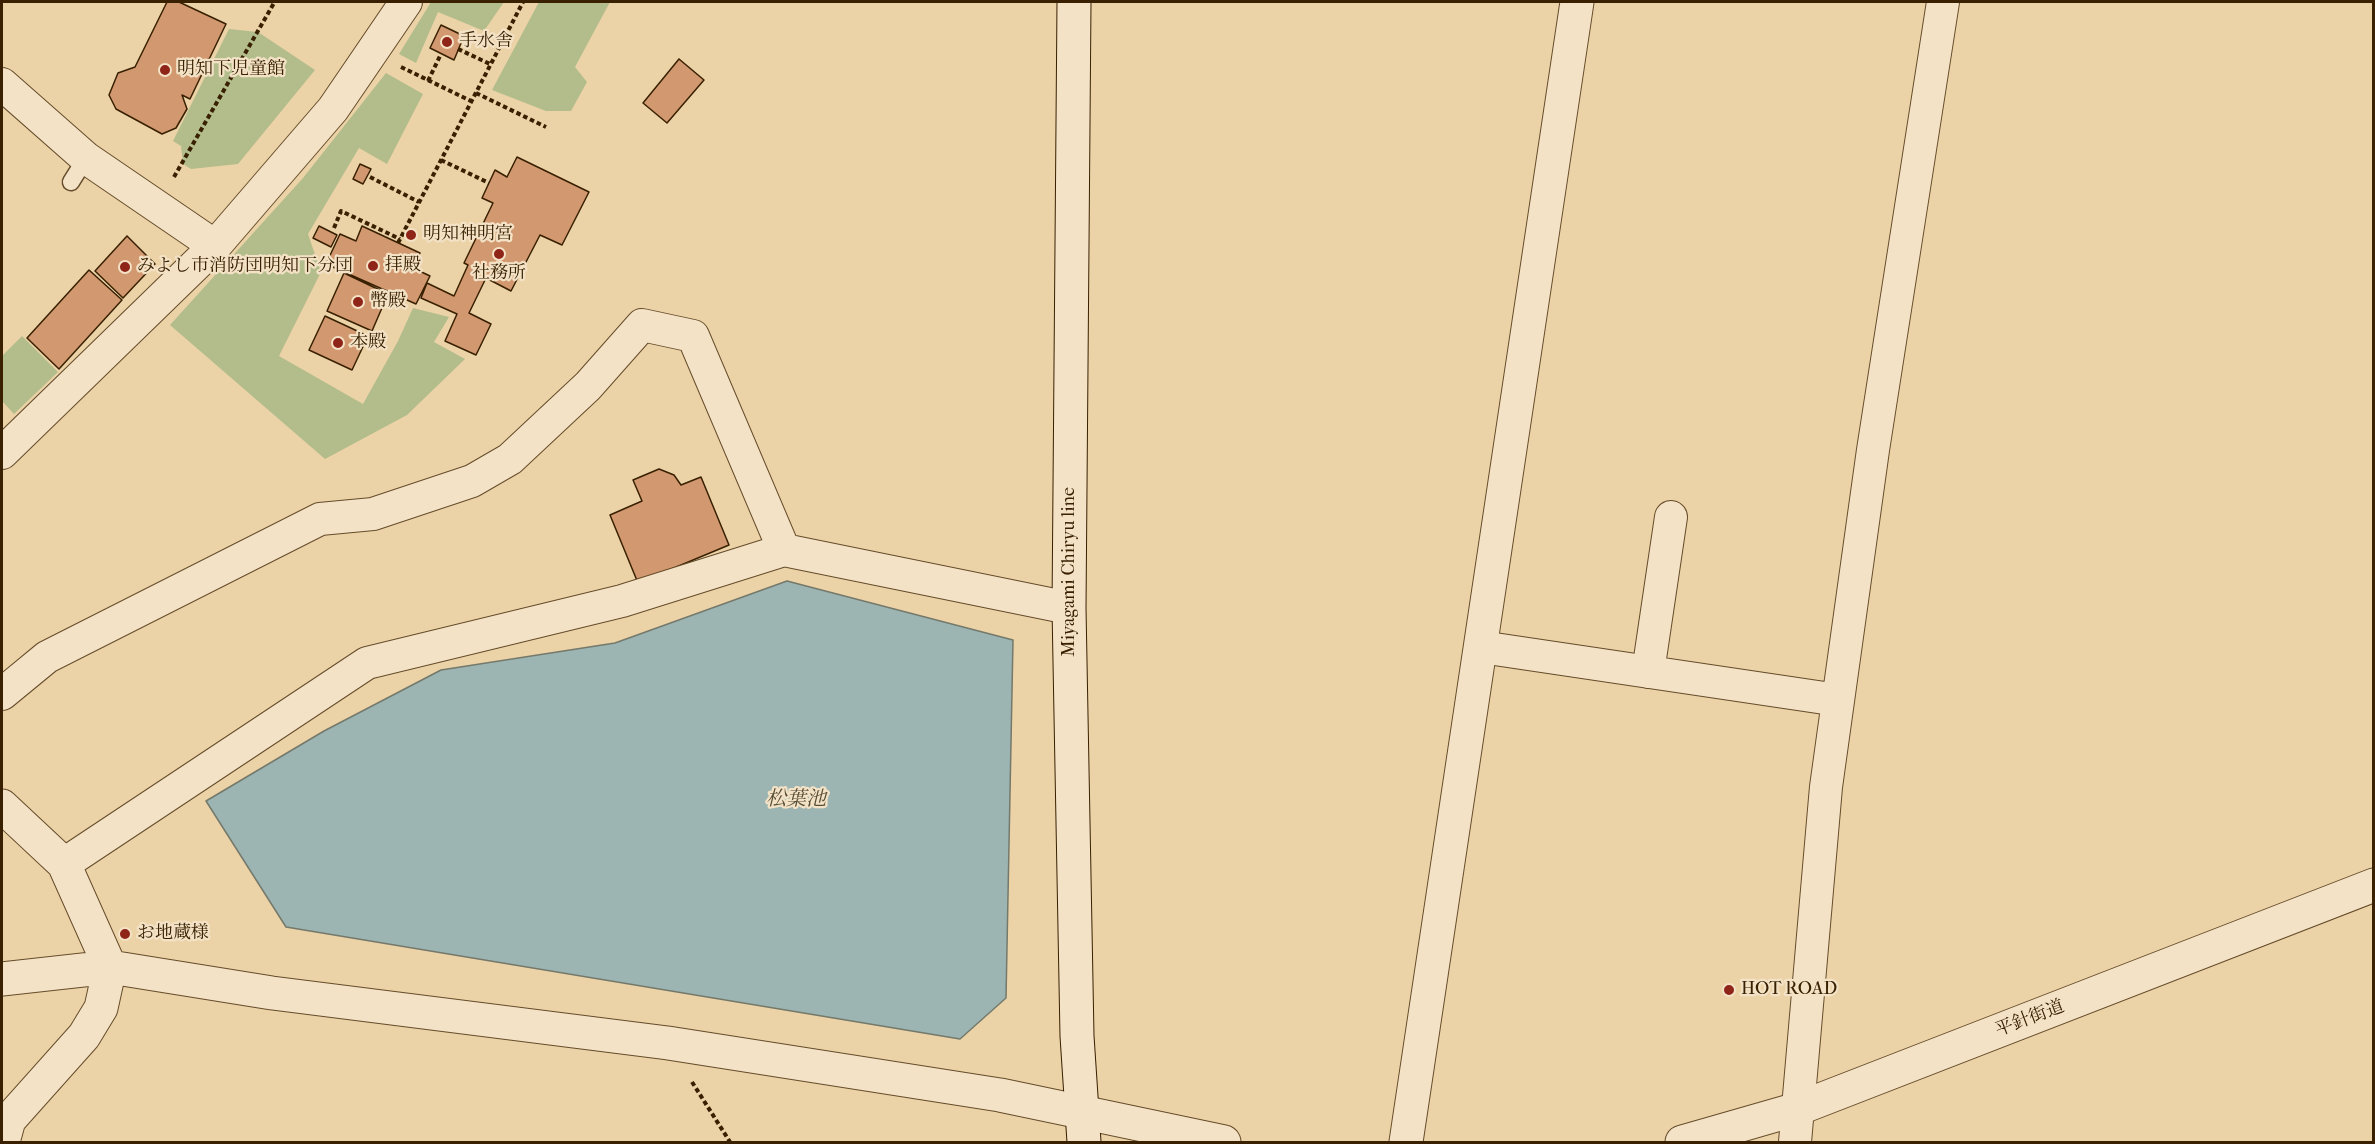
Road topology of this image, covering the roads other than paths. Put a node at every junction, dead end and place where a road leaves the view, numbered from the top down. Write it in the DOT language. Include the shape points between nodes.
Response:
graph roads {
  1 [pos="406,2"];
  2 [pos="1074,2"];
  3 [pos="1577,2"];
  4 [pos="1943,2"];
  5 [pos="2,84"];
  6 [pos="215,246"];
  7 [pos="2,453"];
  8 [pos="1671,517"];
  9 [pos="784,550"];
  10 [pos="1069,608"];
  11 [pos="1481,647"];
  12 [pos="1648,672"];
  13 [pos="2,694"];
  14 [pos="1838,700"];
  15 [pos="2,806"];
  16 [pos="64,864"];
  17 [pos="2373,885"];
  18 [pos="110,967"];
  19 [pos="2,980"];
  20 [pos="1797,1109"];
  21 [pos="1083,1128"];
  22 [pos="5,1129"];
  23 [pos="1224,1143"];
  24 [pos="1406,1143"];
  25 [pos="1682,1143"];
  26 [pos="1795,1143"];
  1 -- 6 [label="street" via="333,109"];
  2 -- 10 [label="street, Miyagami Chiryu line"];
  3 -- 11 [label="street"];
  4 -- 14 [label="street"];
  5 -- 6 [label="street" via="79,170 156,206"];
  6 -- 7 [label="street"];
  8 -- 12 [label="street"];
  9 -- 10 [label="street"];
  9 -- 13 [label="street" via="693,336 642,325 588,386 500,465 472,481 373,514 320,519 47,657"];
  9 -- 16 [label="street" via="622,601 367,663"];
  10 -- 21 [label="street, Miyagami Chiryu line" via="1077,1036"];
  11 -- 12 [label="street"];
  11 -- 24 [label="street"];
  12 -- 14 [label="street"];
  14 -- 20 [label="street" via="1826,787"];
  15 -- 16 [label="street"];
  16 -- 18 [label="street"];
  17 -- 20 [label="street, 平針街道"];
  18 -- 19 [label="street"];
  18 -- 21 [label="street" via="272,993 668,1043 1000,1095"];
  18 -- 22 [label="street" via="101,1008 84,1036"];
  20 -- 25 [label="street, 平針街道"];
  20 -- 26 [label="street"];
  21 -- 23 [label="street"];
}
